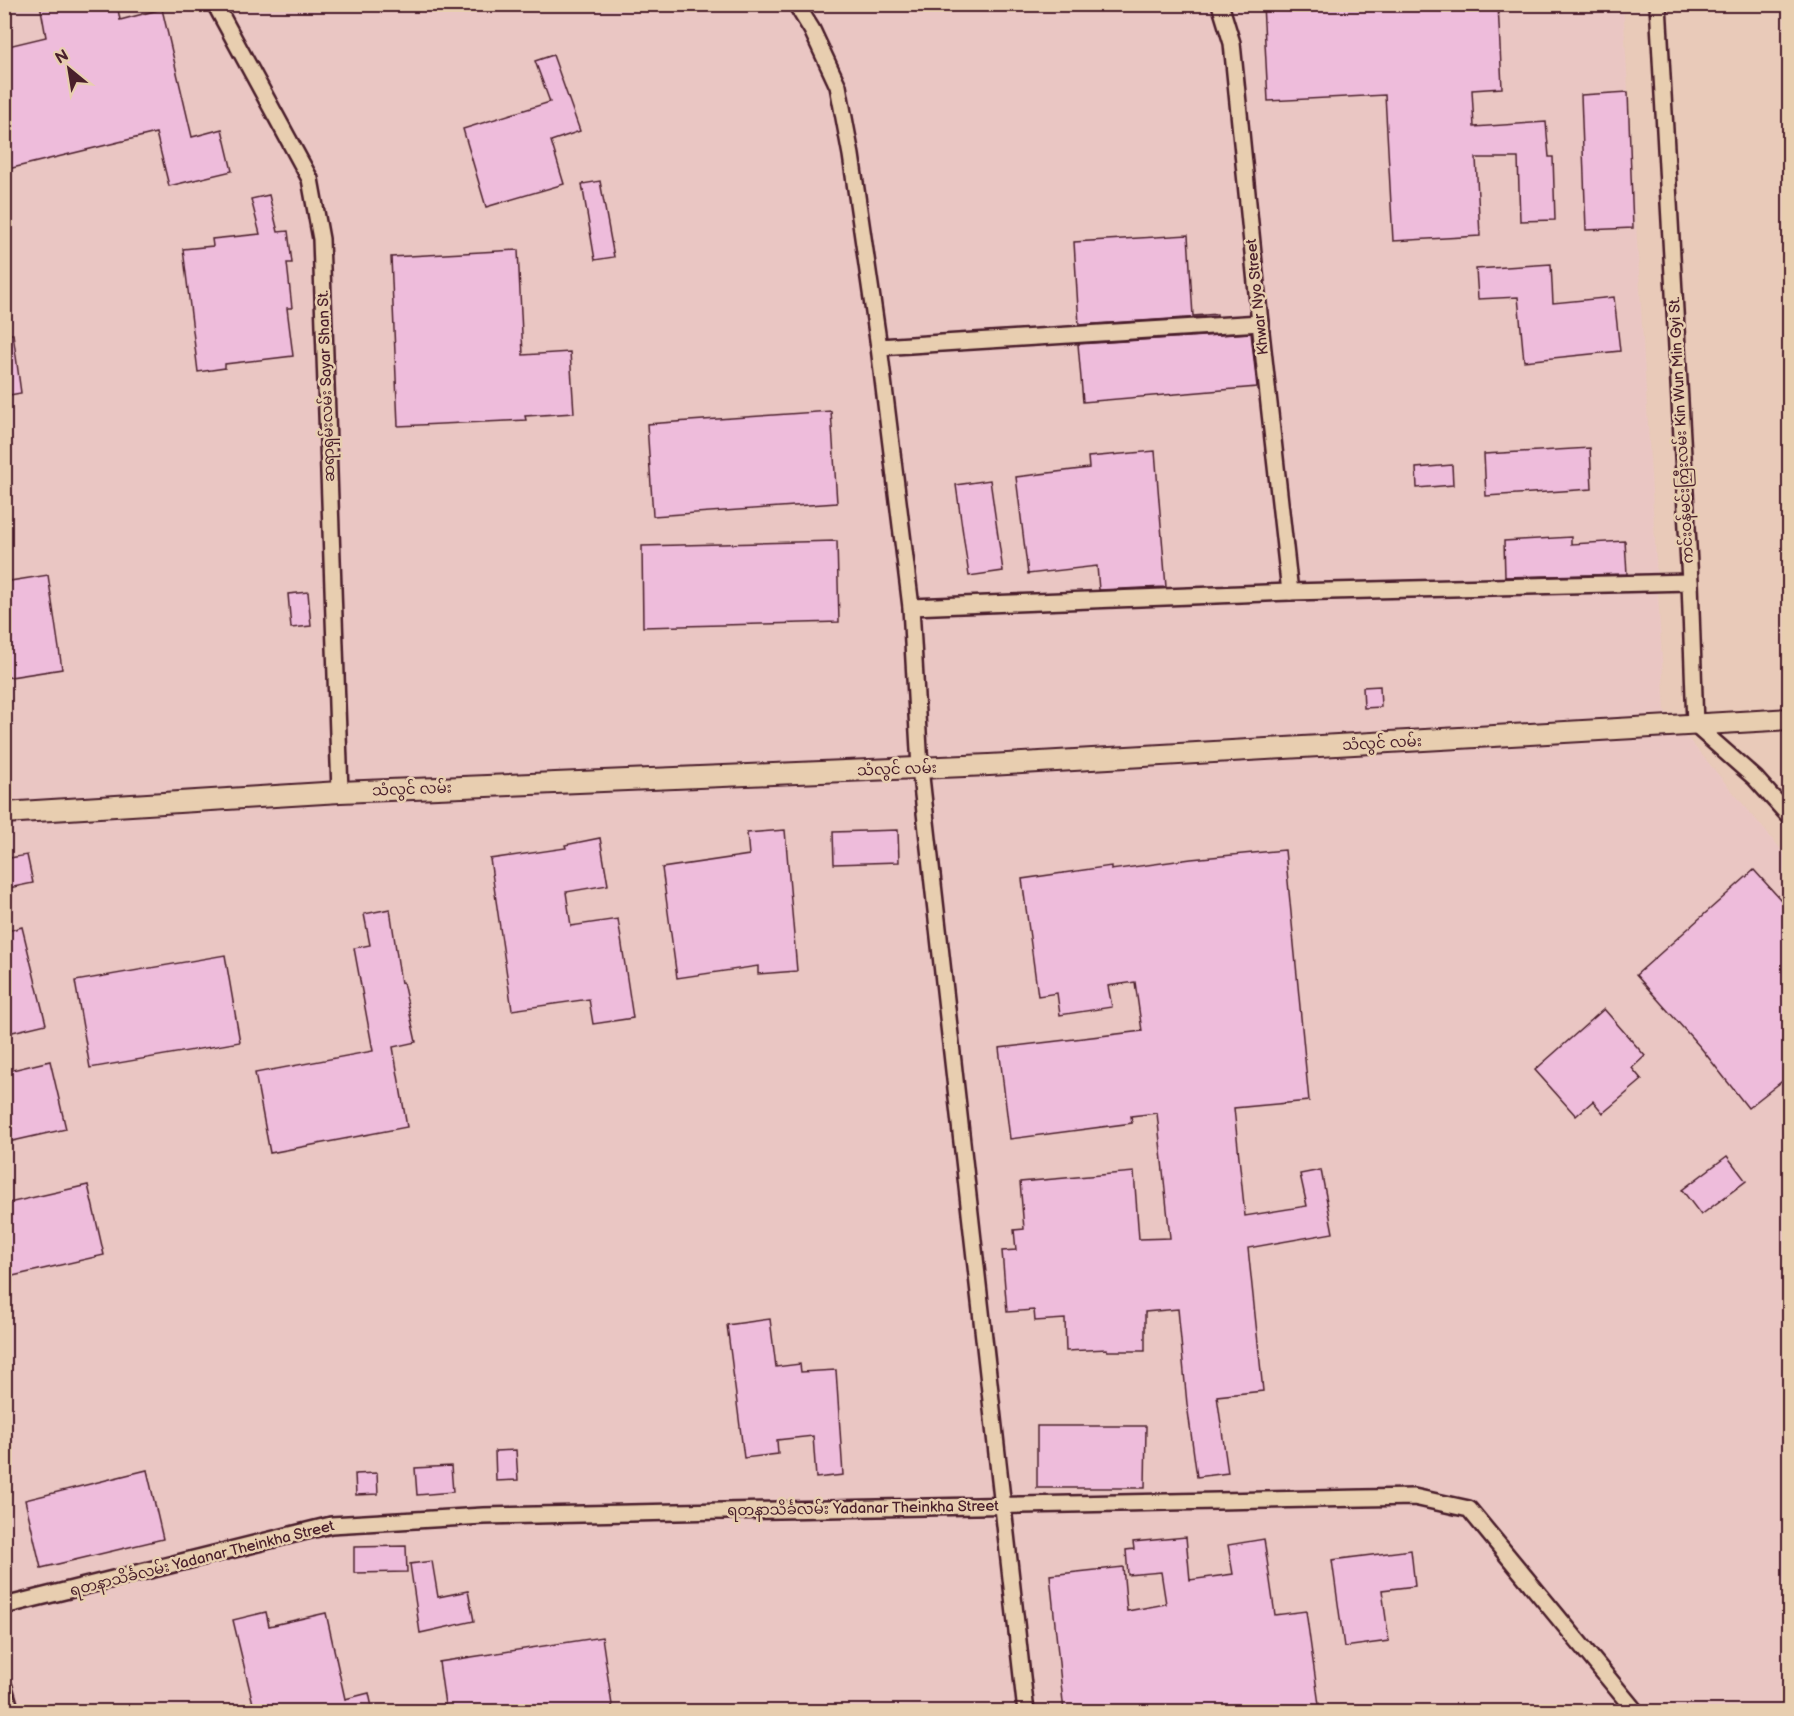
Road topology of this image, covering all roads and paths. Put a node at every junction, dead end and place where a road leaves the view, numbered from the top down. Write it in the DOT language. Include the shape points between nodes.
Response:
graph roads {
  1 [pos="215,4"];
  2 [pos="796,4"];
  3 [pos="1220,4"];
  4 [pos="1658,4"];
  5 [pos="1260,323"];
  6 [pos="879,347"];
  7 [pos="1690,582"];
  8 [pos="1290,592"];
  9 [pos="911,608"];
  10 [pos="1790,719"];
  11 [pos="1695,725"];
  12 [pos="920,768"];
  13 [pos="340,792"];
  14 [pos="4,813"];
  15 [pos="1790,817"];
  16 [pos="1002,1506"];
  17 [pos="4,1606"];
  18 [pos="4,1687"];
  19 [pos="11,1712"];
  20 [pos="1026,1712"];
  21 [pos="1636,1712"];
  1 -- 13 [label="street, ဆရာရှမ်းလမ်း Sayar Shan St." via="310,179 321,239"];
  2 -- 6 [label="street" via="838,86"];
  3 -- 5 [label="street, Khwar Nyo Street" via="1232,43"];
  4 -- 7 [label="street, ကင်းဝန်မင်းကြီးလမ်း Kin Wun Min Gyi St."];
  5 -- 6 [label="street"];
  5 -- 8 [label="street, Khwar Nyo Street"];
  6 -- 9 [label="street"];
  7 -- 8 [label="street"];
  7 -- 11 [label="street, ကင်းဝန်မင်းကြီးလမ်း Kin Wun Min Gyi St."];
  8 -- 9 [label="street"];
  9 -- 12 [label="street"];
  10 -- 11 [label="street, သံလွင် လမ်း"];
  11 -- 12 [label="street, သံလွင် လမ်း"];
  11 -- 15 [label="street" via="1755,778"];
  12 -- 13 [label="street, သံလွင် လမ်း"];
  12 -- 16 [label="street"];
  13 -- 14 [label="street, သံလွင် လမ်း"];
  16 -- 17 [label="street, ရတနာသိင်္ခလမ်း Yadanar Theinkha Street" via="483,1516 331,1525"];
  16 -- 20 [label="street"];
  16 -- 21 [label="street, ရတနာသိင်္ခလမ်း Yadanar Theinkha Street" via="1414,1497 1469,1509"];
  18 -- 19 [label="street"];
}
